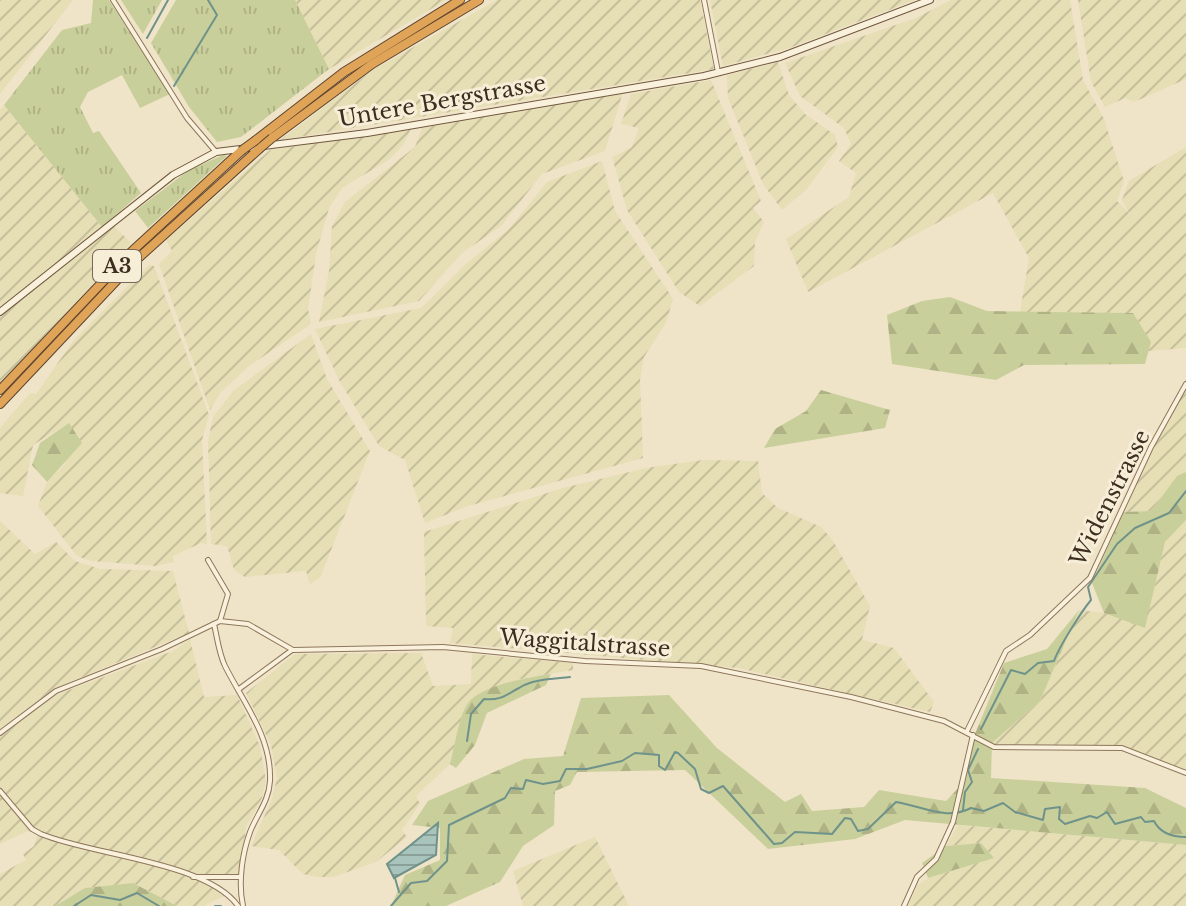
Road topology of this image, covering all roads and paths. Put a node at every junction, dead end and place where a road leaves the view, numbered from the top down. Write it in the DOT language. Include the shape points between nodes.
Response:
graph roads {
  1 [pos="113,0"];
  2 [pos="460,0"];
  3 [pos="479,0"];
  4 [pos="704,0"];
  5 [pos="930,0"];
  6 [pos="718,73"];
  7 [pos="257,144"];
  8 [pos="216,152"];
  9 [pos="0,312"];
  10 [pos="1186,384"];
  11 [pos="0,390"];
  12 [pos="0,404"];
  13 [pos="208,560"];
  14 [pos="217,622"];
  15 [pos="293,650"];
  16 [pos="239,689"];
  17 [pos="967,731"];
  18 [pos="0,733"];
  19 [pos="973,735"];
  20 [pos="1186,773"];
  21 [pos="0,791"];
  22 [pos="191,877"];
  23 [pos="241,877"];
  24 [pos="240,906"];
  25 [pos="904,906"];
  1 -- 8 [label="street" via="187,118"];
  2 -- 7 [label="highway, A3" via="344,72"];
  3 -- 7 [label="highway, A3, bridge" via="372,64"];
  4 -- 6 [label="street"];
  5 -- 6 [label="main road, Untere Bergstrasse" via="780,57"];
  6 -- 8 [label="main road, Untere Bergstrasse" via="367,133"];
  7 -- 11 [label="highway, A3, bridge" via="241,151 129,254"];
  7 -- 12 [label="highway, A3" via="143,253"];
  8 -- 9 [label="main road, Untere Bergstrasse" via="173,175"];
  10 -- 17 [label="street, Widenstrasse" via="1090,578 1006,651"];
  13 -- 14 [label="street" via="228,594"];
  14 -- 15 [label="street" via="248,624"];
  14 -- 16 [label="street" via="223,664"];
  14 -- 18 [label="street" via="56,691"];
  15 -- 16 [label="street"];
  15 -- 17 [label="street, Waggitalstrasse" via="443,647 701,666 851,697"];
  16 -- 23 [label="street" via="265,746 270,779"];
  17 -- 19 [label="street, Waggitalstrasse"];
  19 -- 20 [label="street, Waggitalstrasse" via="1005,749 1122,748"];
  19 -- 25 [label="street" via="956,814 936,859 917,877"];
  21 -- 22 [label="street" via="41,834"];
  22 -- 23 [label="street"];
  22 -- 24 [label="street" via="229,893"];
  23 -- 24 [label="street"];
}
